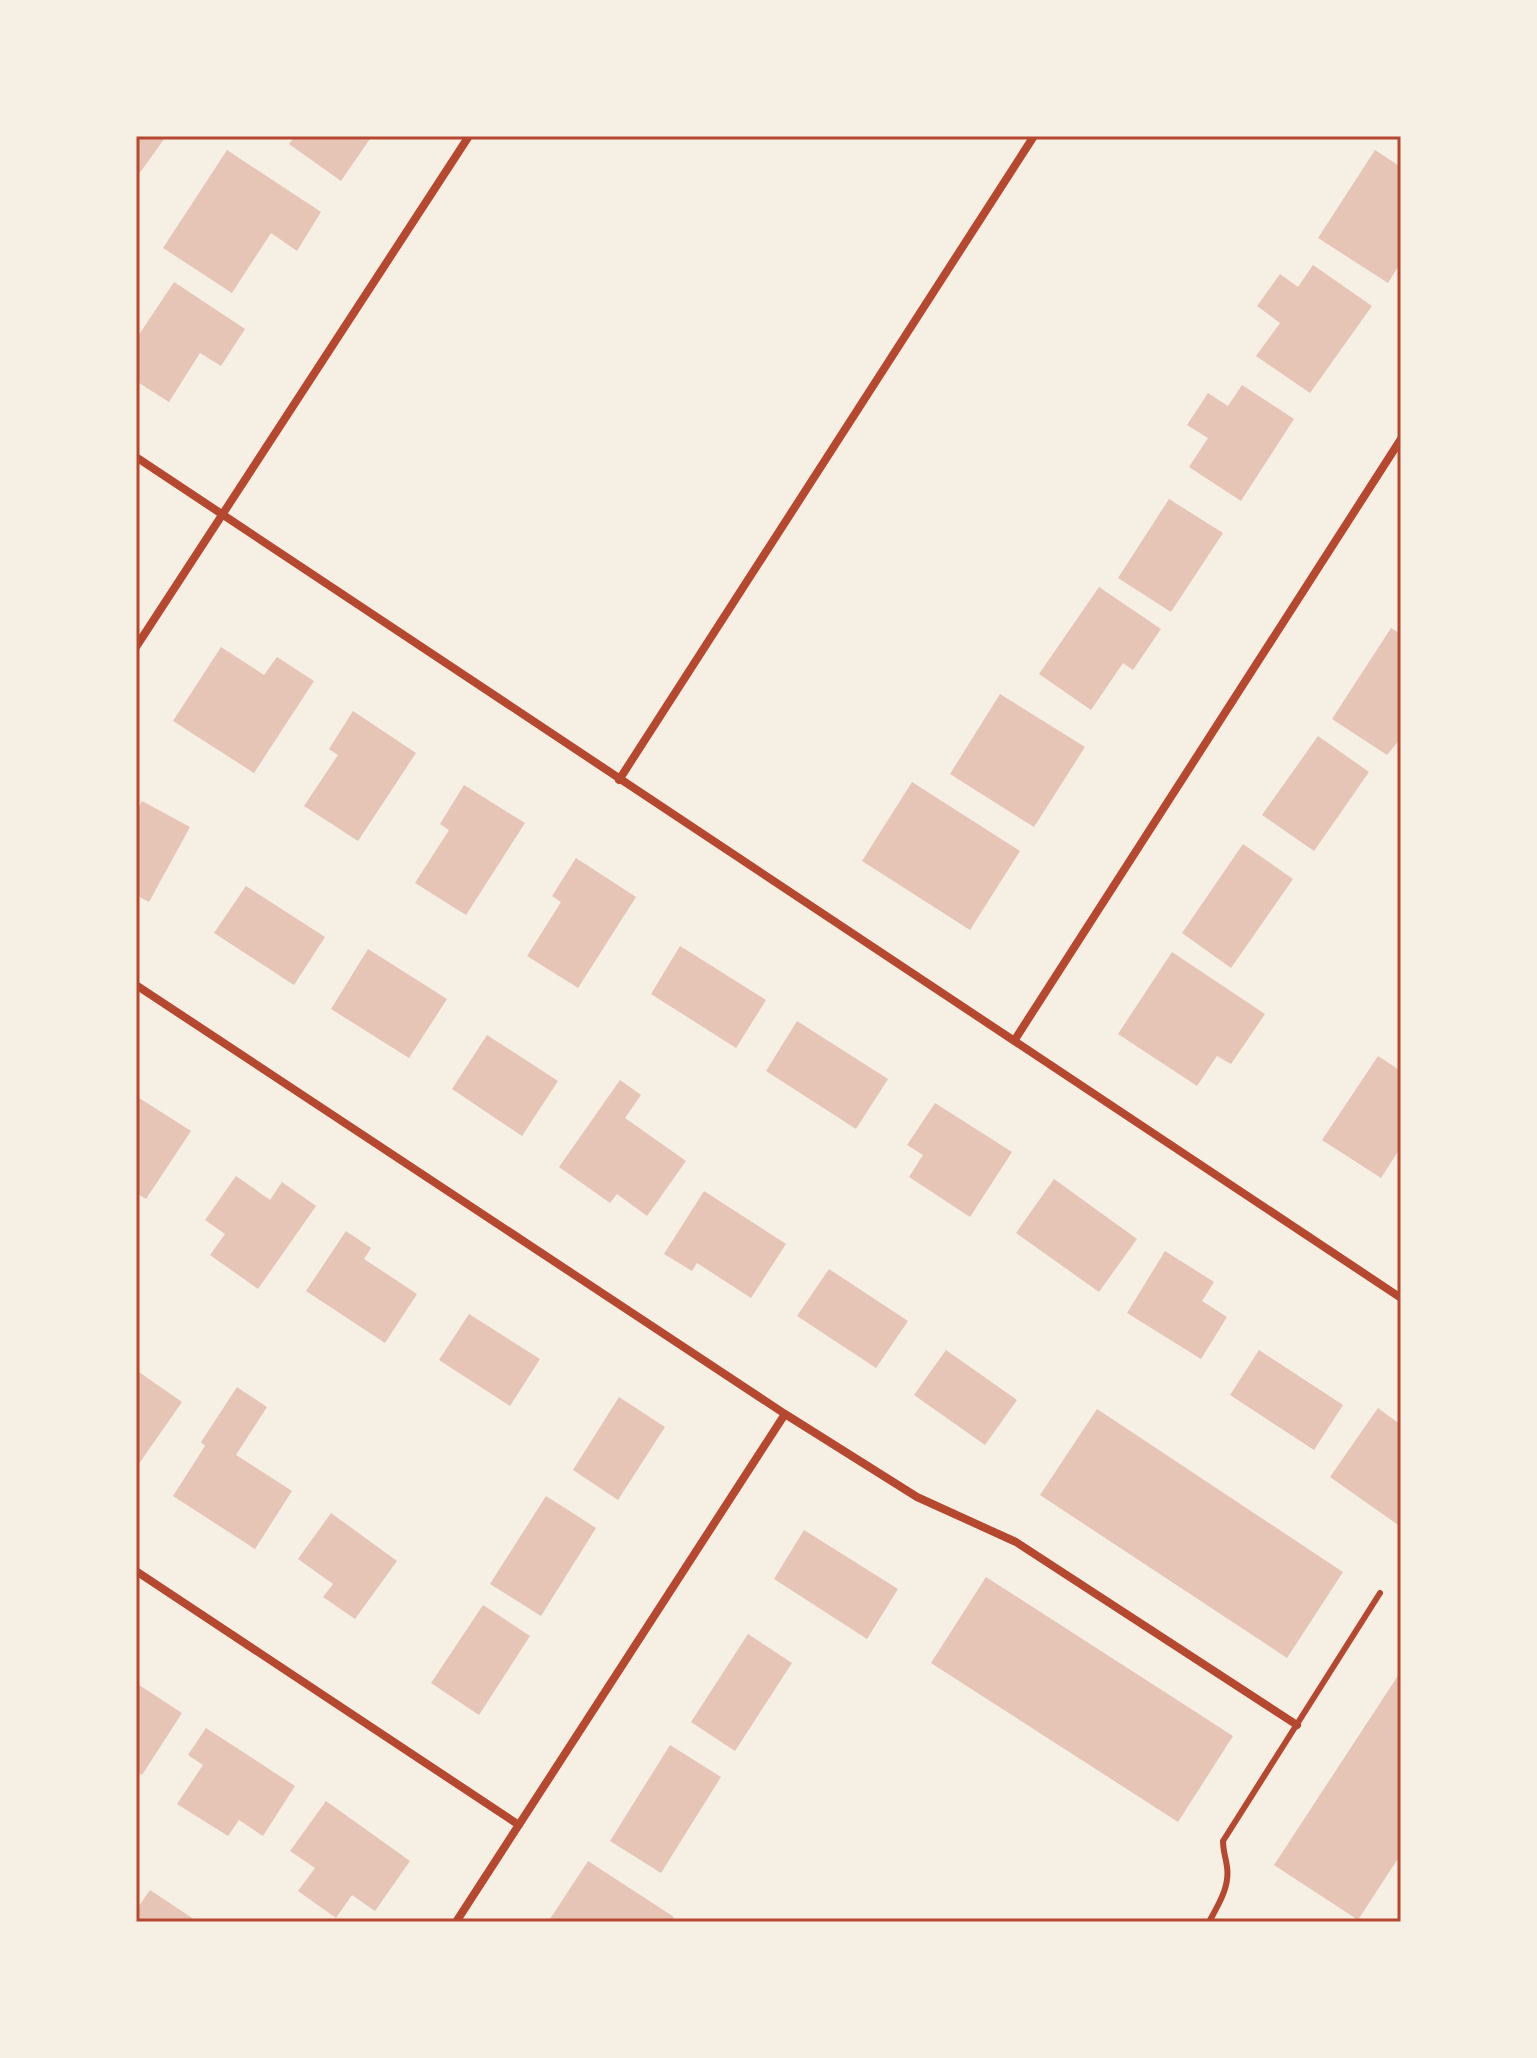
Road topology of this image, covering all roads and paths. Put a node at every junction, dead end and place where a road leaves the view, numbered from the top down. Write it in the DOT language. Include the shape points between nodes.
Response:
graph roads {
  1 [pos="469,136"];
  2 [pos="1034,136"];
  3 [pos="1401,439"];
  4 [pos="136,457"];
  5 [pos="223,515"];
  6 [pos="136,647"];
  7 [pos="619,780"];
  8 [pos="136,985"];
  9 [pos="1014,1041"];
  10 [pos="1401,1298"];
  11 [pos="785,1414"];
  12 [pos="136,1571"];
  13 [pos="1380,1593"];
  14 [pos="1297,1725"];
  15 [pos="519,1825"];
  16 [pos="456,1922"];
  17 [pos="1209,1922"];
  1 -- 5 [label="street"];
  2 -- 7 [label="street"];
  3 -- 9 [label="street"];
  4 -- 5 [label="street"];
  5 -- 6 [label="street"];
  5 -- 7 [label="street"];
  7 -- 9 [label="street"];
  8 -- 11 [label="street"];
  9 -- 10 [label="street"];
  11 -- 14 [label="street" via="917,1497 1016,1542"];
  11 -- 15 [label="street"];
  12 -- 15 [label="street"];
  13 -- 14 [label="lane"];
  14 -- 17 [label="lane" via="1223,1841 1225,1893"];
  15 -- 16 [label="street"];
}
